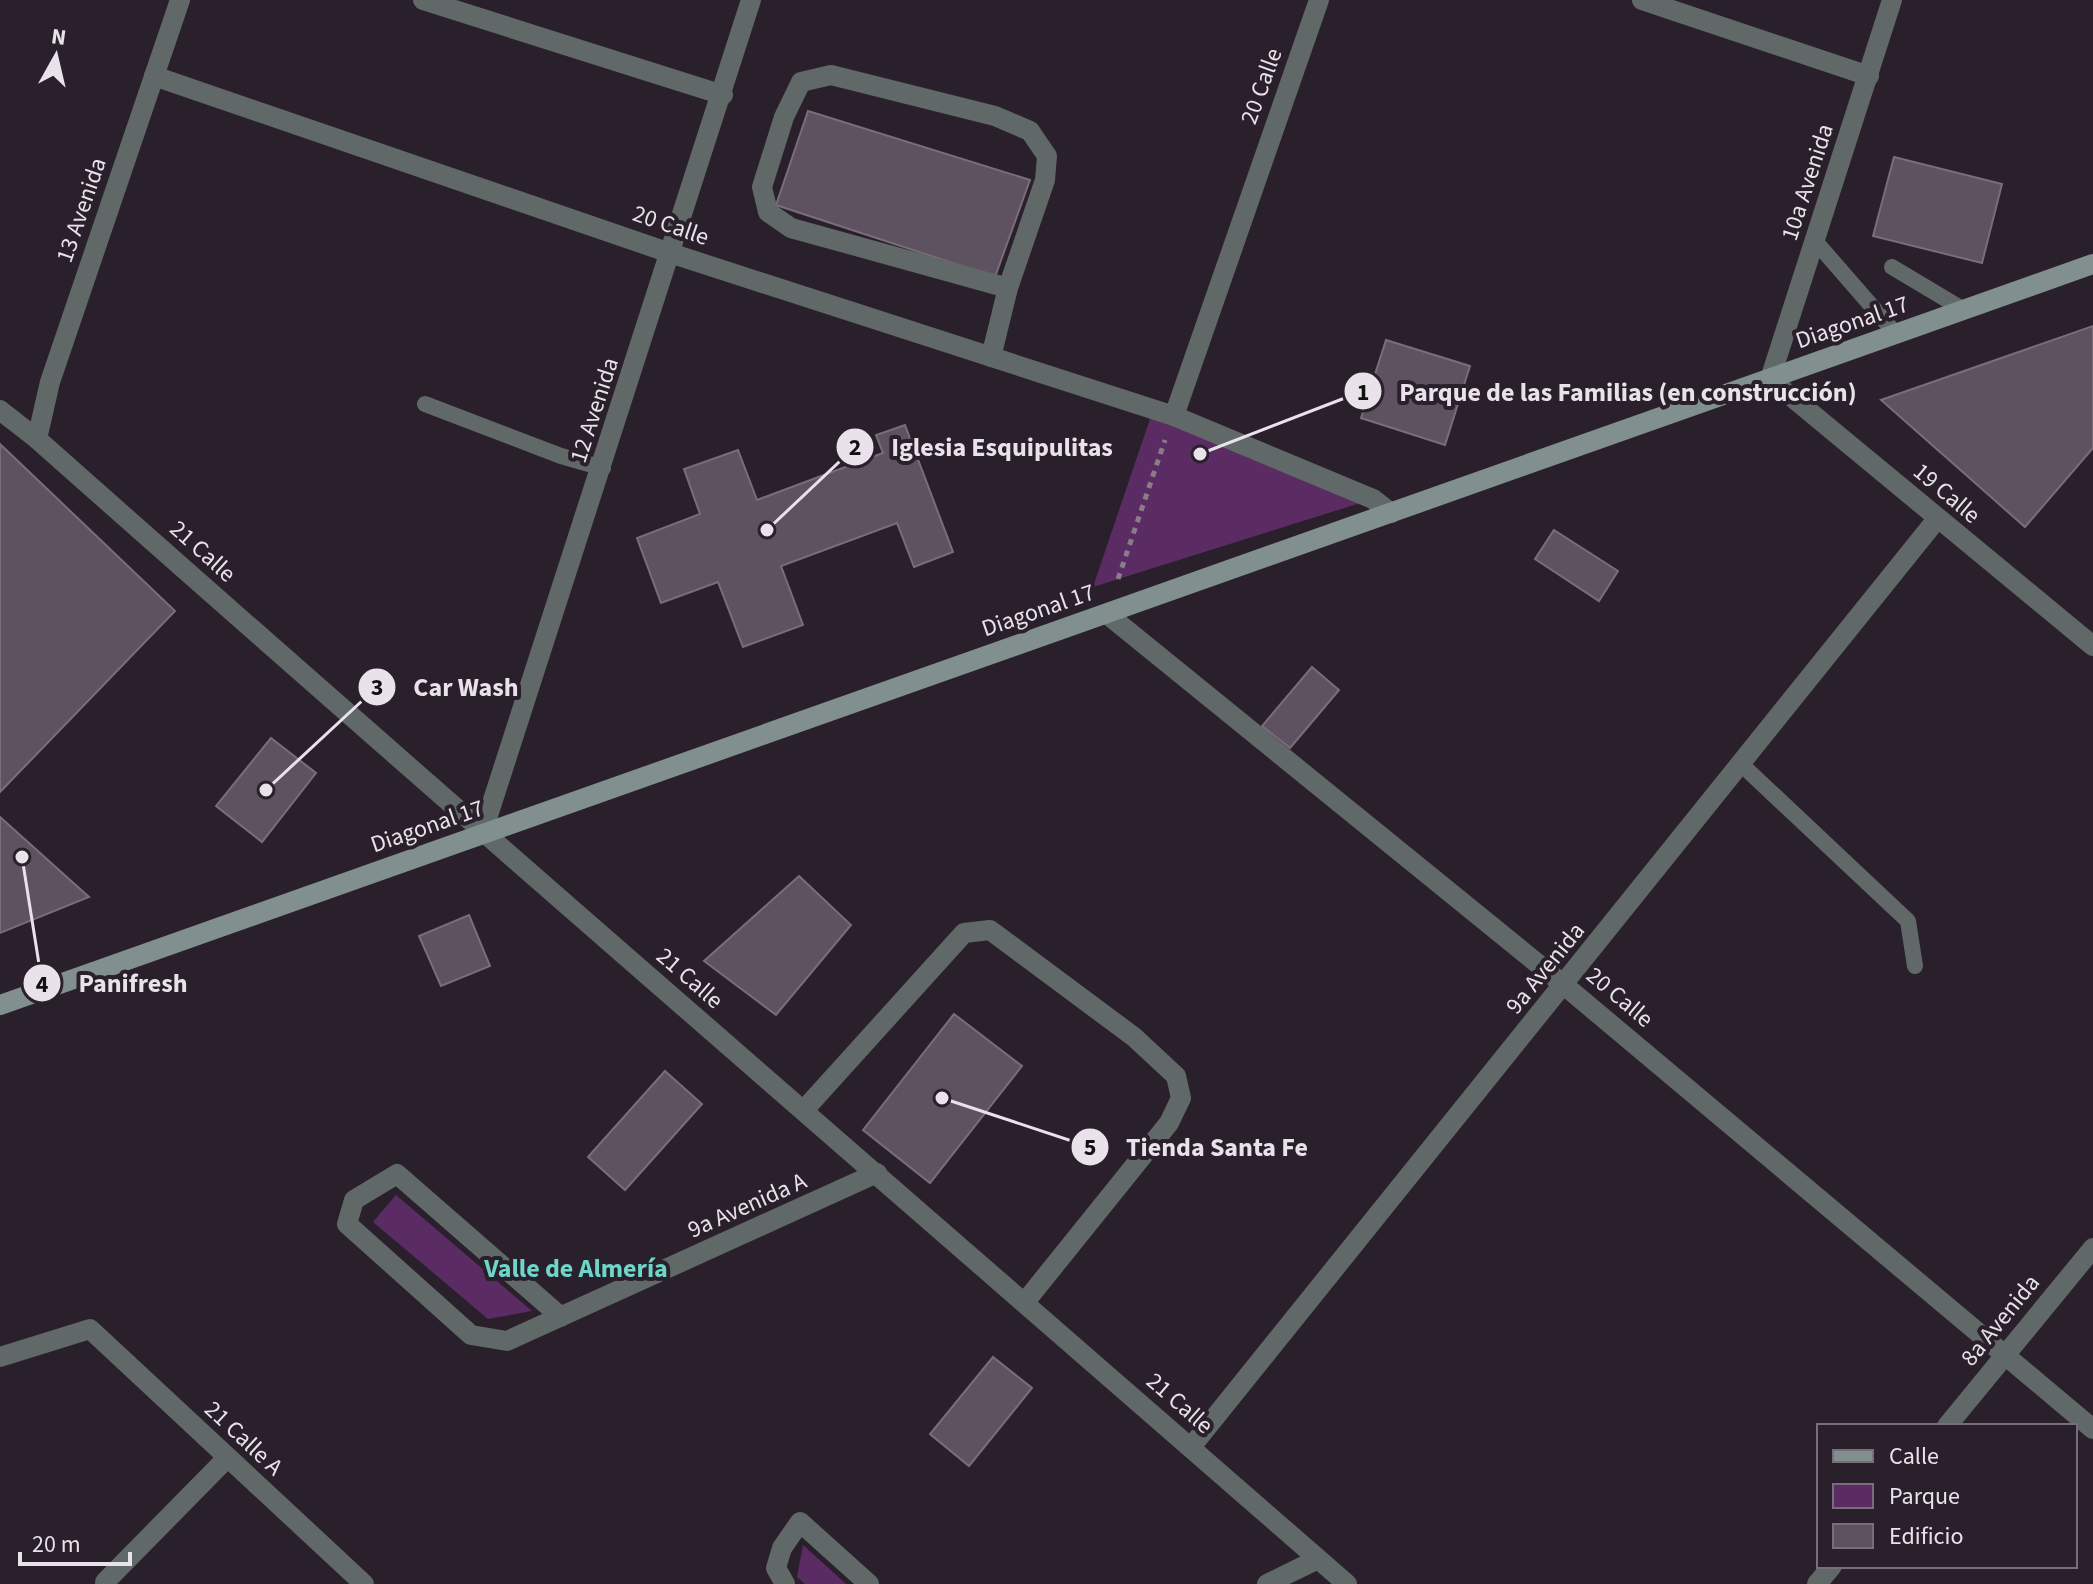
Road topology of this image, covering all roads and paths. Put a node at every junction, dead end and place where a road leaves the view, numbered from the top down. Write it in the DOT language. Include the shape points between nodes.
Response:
graph roads {
  1 [pos="180,0"];
  2 [pos="423,0"];
  3 [pos="751,0"];
  4 [pos="1319,0"];
  5 [pos="1642,0"];
  6 [pos="1892,0"];
  7 [pos="154,76"];
  8 [pos="1869,76"];
  9 [pos="723,95"];
  10 [pos="1815,241"];
  11 [pos="670,253"];
  12 [pos="2093,264"];
  13 [pos="1892,267"];
  14 [pos="1008,288"];
  15 [pos="1964,310"];
  16 [pos="1896,334"];
  17 [pos="991,357"];
  18 [pos="1770,379"];
  19 [pos="425,404"];
  20 [pos="0,410"];
  21 [pos="1174,416"];
  22 [pos="37,439"];
  23 [pos="603,468"];
  24 [pos="1391,513"];
  25 [pos="1937,519"];
  26 [pos="1107,614"];
  27 [pos="2093,646"];
  28 [pos="1741,764"];
  29 [pos="482,834"];
  30 [pos="1915,966"];
  31 [pos="1564,985"];
  32 [pos="0,1005"];
  33 [pos="804,1110"];
  34 [pos="877,1173"];
  35 [pos="2093,1248"];
  36 [pos="1025,1302"];
  37 [pos="561,1317"];
  38 [pos="2004,1356"];
  39 [pos="0,1357"];
  40 [pos="1949,1424"];
  41 [pos="2093,1429"];
  42 [pos="1191,1447"];
  43 [pos="227,1458"];
  44 [pos="1318,1559"];
  45 [pos="1830,1568"];
  46 [pos="105,1582"];
  47 [pos="364,1584"];
  48 [pos="785,1584"];
  49 [pos="869,1584"];
  50 [pos="1267,1584"];
  51 [pos="1347,1584"];
  52 [pos="1817,1584"];
  1 -- 7 [label="street, 13 Avenida"];
  2 -- 9 [label="street"];
  3 -- 9 [label="street, 12 Avenida"];
  4 -- 21 [label="street, 20 Calle"];
  5 -- 8 [label="street"];
  6 -- 8 [label="street, 10a Avenida"];
  7 -- 11 [label="street, 20 Calle"];
  7 -- 22 [label="street, 13 Avenida" via="50,382"];
  8 -- 10 [label="street, 10a Avenida"];
  9 -- 11 [label="street, 12 Avenida"];
  10 -- 16 [label="lane"];
  10 -- 18 [label="street, 10a Avenida"];
  11 -- 17 [label="street, 20 Calle"];
  11 -- 23 [label="street, 12 Avenida"];
  12 -- 15 [label="main road, Diagonal 17"];
  13 -- 15 [label="lane"];
  14 -- 14 [label="street" via="1045,180 1047,156 1030,131 995,116 831,75 801,82 762,187 768,212 791,228"];
  14 -- 17 [label="street"];
  15 -- 16 [label="main road, Diagonal 17"];
  16 -- 18 [label="main road, Diagonal 17"];
  17 -- 21 [label="street, 20 Calle"];
  18 -- 24 [label="main road, Diagonal 17"];
  18 -- 25 [label="street, 19 Calle"];
  19 -- 23 [label="lane"];
  20 -- 22 [label="street, 21 Calle"];
  21 -- 24 [label="street, 20 Calle" via="1373,499"];
  21 -- 26 [label="path"];
  22 -- 29 [label="street, 21 Calle"];
  23 -- 29 [label="street, 12 Avenida"];
  24 -- 26 [label="main road, Diagonal 17"];
  25 -- 27 [label="street, 19 Calle"];
  25 -- 28 [label="street, 9a Avenida"];
  26 -- 29 [label="main road, Diagonal 17"];
  26 -- 31 [label="street, 20 Calle"];
  28 -- 30 [label="lane" via="1908,921"];
  28 -- 31 [label="street, 9a Avenida"];
  29 -- 32 [label="main road, Diagonal 17"];
  29 -- 33 [label="street, 21 Calle"];
  31 -- 38 [label="street, 20 Calle"];
  31 -- 42 [label="street, 9a Avenida"];
  33 -- 34 [label="street, 21 Calle"];
  33 -- 36 [label="street" via="964,933 990,930 1134,1037 1176,1076 1181,1098 1169,1123"];
  34 -- 36 [label="street, 21 Calle"];
  34 -- 37 [label="street, 9a Avenida A"];
  35 -- 38 [label="street, 8a Avenida"];
  36 -- 42 [label="street, 21 Calle"];
  37 -- 37 [label="street, 9a Avenida A" via="397,1174 354,1200 347,1224 471,1335 507,1341"];
  38 -- 40 [label="street, 8a Avenida"];
  38 -- 41 [label="street, 20 Calle"];
  39 -- 43 [label="street, 21 Calle A" via="90,1329"];
  42 -- 44 [label="street, 21 Calle"];
  43 -- 46 [label="street"];
  43 -- 47 [label="street, 21 Calle A"];
  44 -- 50 [label="street"];
  44 -- 51 [label="street, 21 Calle"];
  45 -- 52 [label="street"];
  48 -- 49 [label="street" via="776,1568 800,1522"];
}
